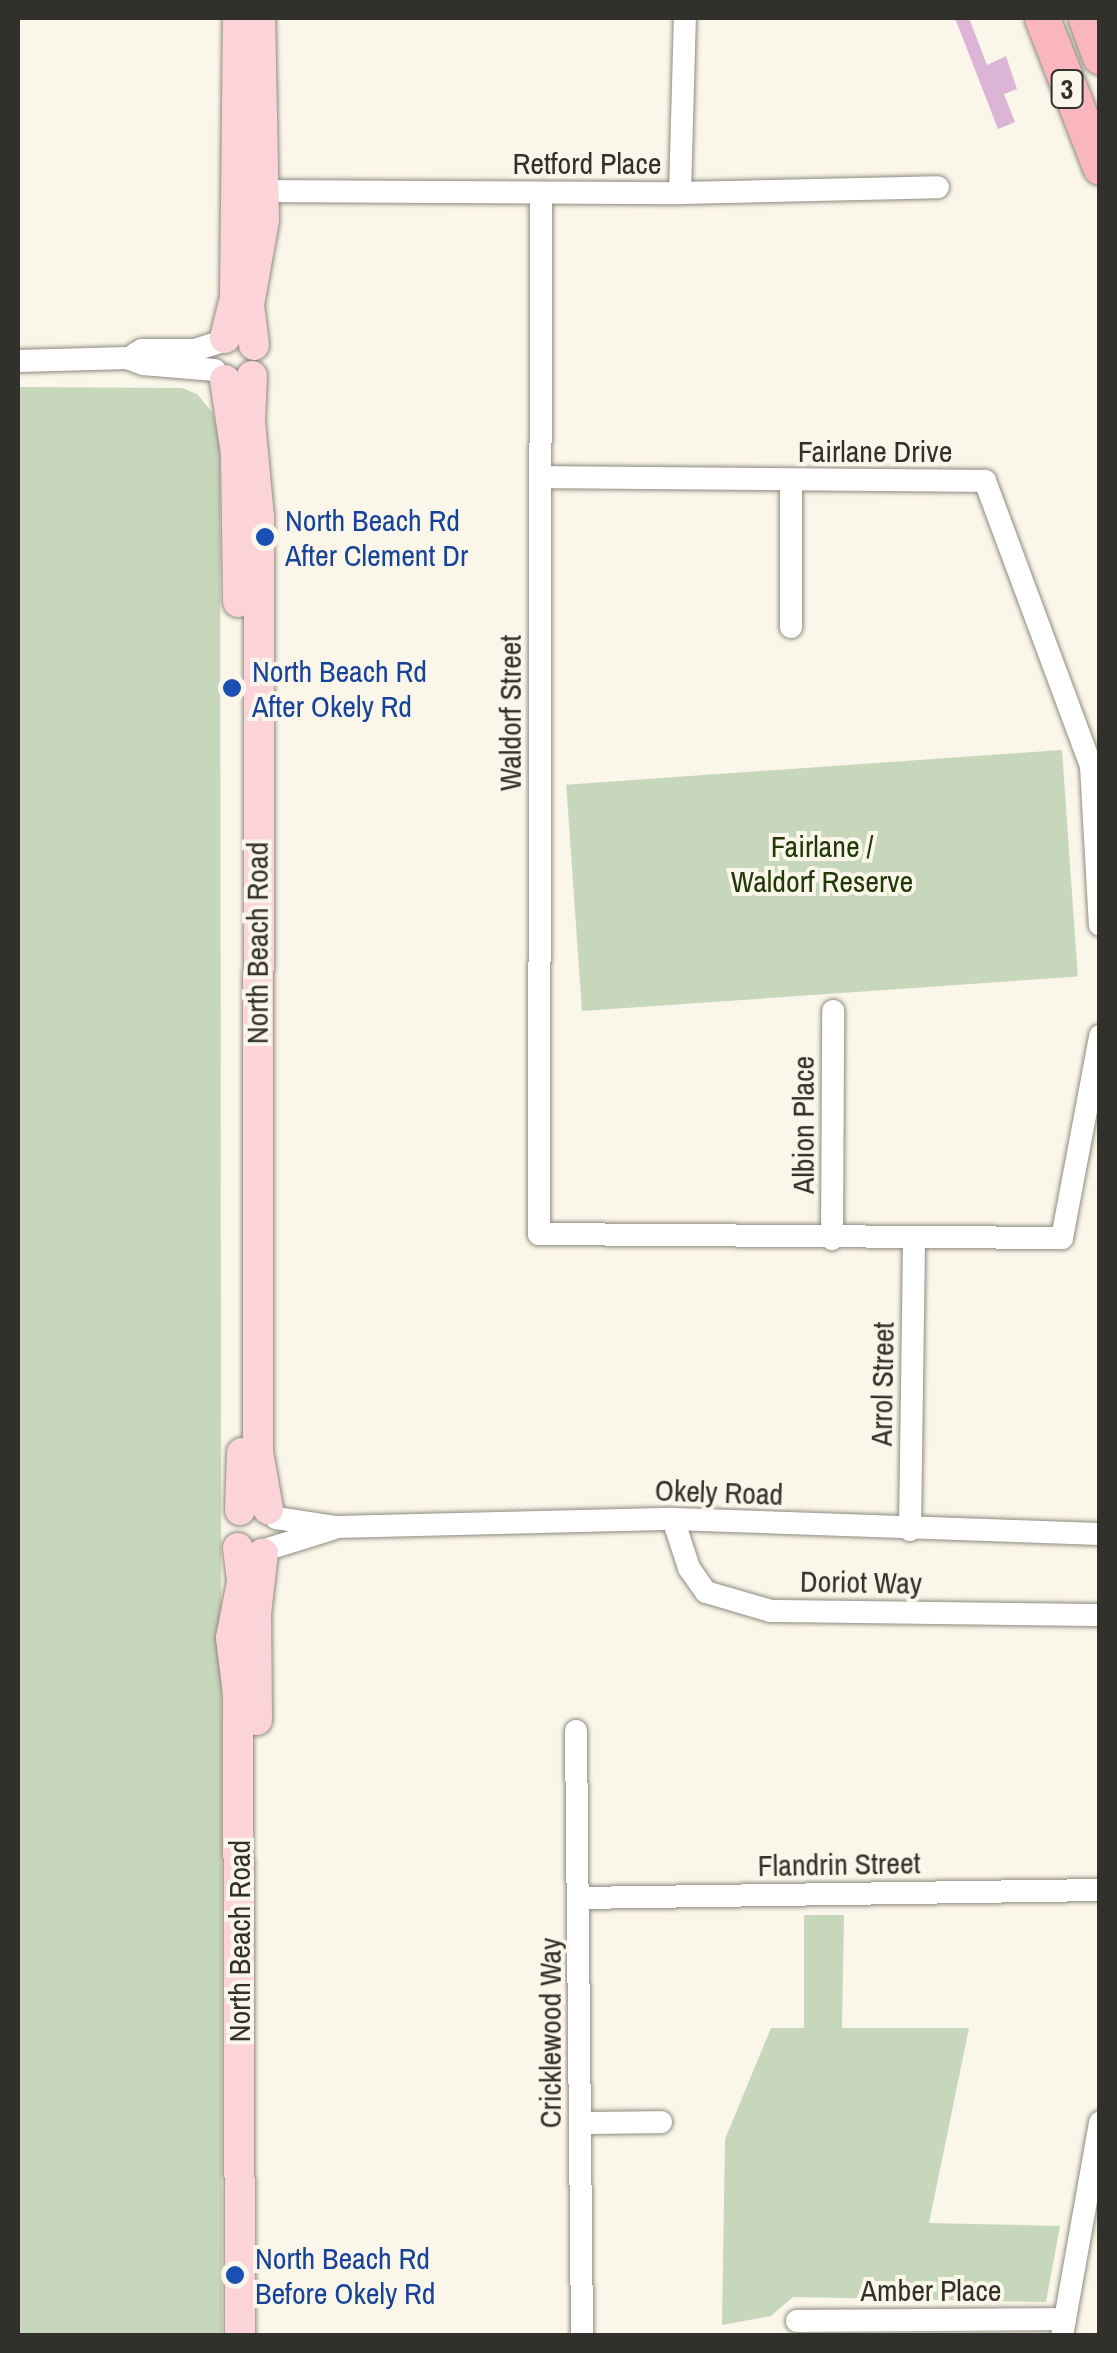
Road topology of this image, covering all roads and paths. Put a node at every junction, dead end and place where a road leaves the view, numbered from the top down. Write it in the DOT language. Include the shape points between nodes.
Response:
graph roads {
  1 [pos="238,18"];
  2 [pos="260,18"];
  3 [pos="684,18"];
  4 [pos="1042,18"];
  5 [pos="1086,18"];
  6 [pos="1099,55"];
  7 [pos="1098,162"];
  8 [pos="938,188"];
  9 [pos="250,191"];
  10 [pos="541,193"];
  11 [pos="680,193"];
  12 [pos="232,359"];
  13 [pos="18,361"];
  14 [pos="541,476"];
  15 [pos="790,481"];
  16 [pos="790,627"];
  17 [pos="1100,925"];
  18 [pos="833,1011"];
  19 [pos="1100,1036"];
  20 [pos="832,1239"];
  21 [pos="914,1239"];
  22 [pos="673,1519"];
  23 [pos="910,1530"];
  24 [pos="259,1531"];
  25 [pos="1100,1534"];
  26 [pos="1100,1615"];
  27 [pos="576,1731"];
  28 [pos="1100,1890"];
  29 [pos="579,1898"];
  30 [pos="580,2122"];
  31 [pos="662,2122"];
  32 [pos="1100,2122"];
  33 [pos="797,2321"];
  34 [pos="1063,2327"];
  35 [pos="240,2336"];
  36 [pos="260,2336"];
  37 [pos="582,2336"];
  1 -- 9 [label="main road, North Beach Road"];
  2 -- 9 [label="main road, North Beach Road"];
  3 -- 11 [label="street"];
  4 -- 7 [label="highway, 3"];
  5 -- 6 [label="highway, 3"];
  8 -- 11 [label="street, Retford Place"];
  9 -- 10 [label="street, Retford Place"];
  9 -- 12 [label="main road, North Beach Road"];
  10 -- 11 [label="street, Retford Place"];
  10 -- 14 [label="street, Waldorf Street"];
  12 -- 13 [label="street"];
  12 -- 24 [label="main road, North Beach Road" via="250,422 259,517"];
  14 -- 15 [label="street, Fairlane Drive"];
  14 -- 20 [label="street, Waldorf Street" via="539,1234"];
  15 -- 16 [label="street"];
  15 -- 17 [label="street, Fairlane Drive" via="985,481 1090,766"];
  18 -- 20 [label="street, Albion Place"];
  19 -- 21 [label="street" via="1062,1238"];
  20 -- 21 [label="street"];
  21 -- 23 [label="street, Arrol Street"];
  22 -- 23 [label="street, Okely Road"];
  22 -- 24 [label="street, Okely Road"];
  22 -- 26 [label="street, Doriot Way" via="689,1568 706,1592 771,1611"];
  23 -- 25 [label="street, Okely Road"];
  24 -- 35 [label="main road, North Beach Road" via="231,1638 238,1694"];
  24 -- 36 [label="main road, North Beach Road"];
  27 -- 29 [label="street, Cricklewood Way"];
  28 -- 29 [label="street, Flandrin Street"];
  29 -- 30 [label="street, Cricklewood Way"];
  30 -- 31 [label="street"];
  30 -- 37 [label="street, Cricklewood Way"];
  32 -- 34 [label="street"];
  33 -- 34 [label="street, Amber Place"];
}
